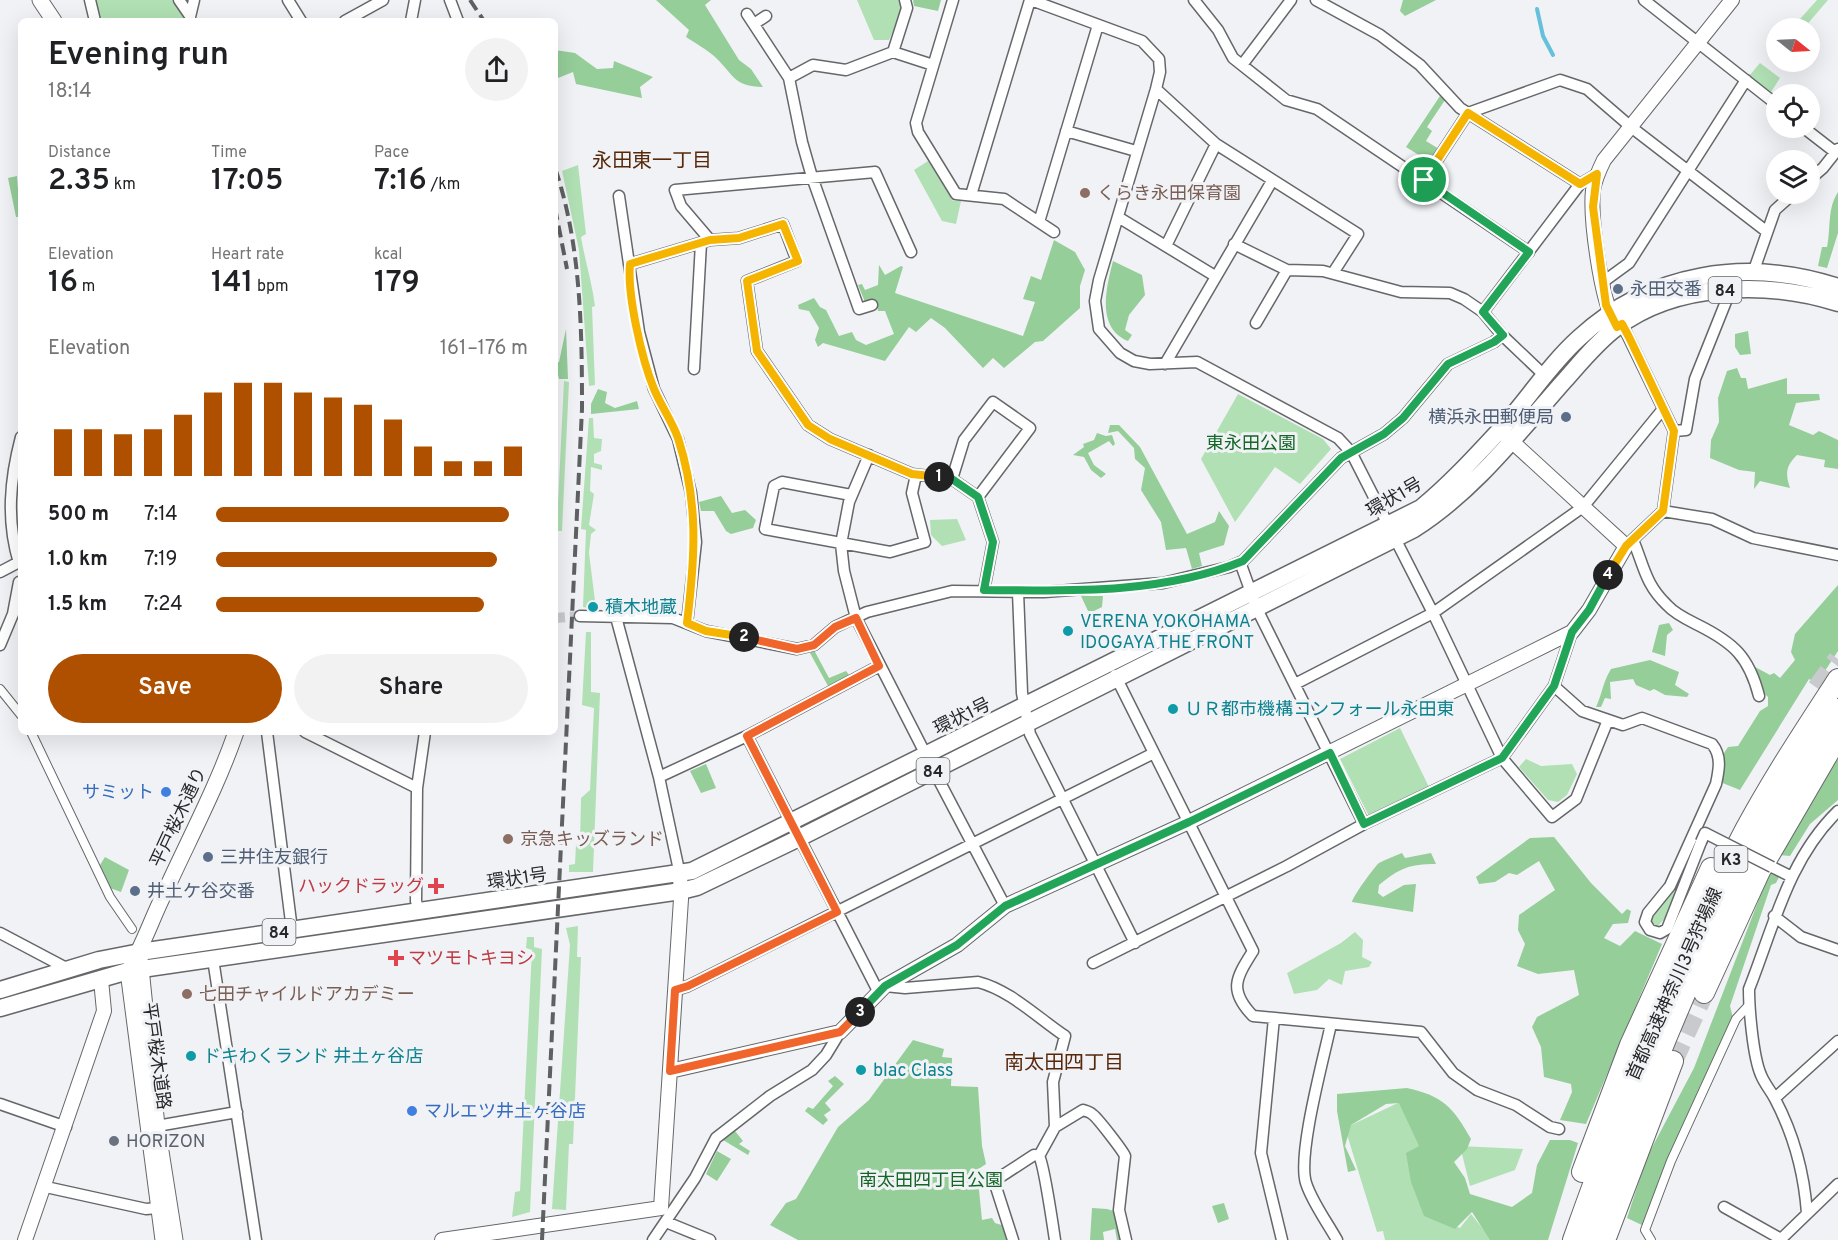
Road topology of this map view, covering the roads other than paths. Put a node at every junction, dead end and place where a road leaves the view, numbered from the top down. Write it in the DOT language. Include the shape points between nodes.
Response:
graph roads {
  1 [pos="40,0"];
  2 [pos="90,0"];
  3 [pos="179,0"];
  4 [pos="194,0"];
  5 [pos="288,0"];
  6 [pos="383,0"];
  7 [pos="415,0"];
  8 [pos="450,0"];
  9 [pos="905,0"];
  10 [pos="953,0"];
  11 [pos="1030,0"];
  12 [pos="1194,0"];
  13 [pos="1291,0"];
  14 [pos="1316,0"];
  15 [pos="1644,0"];
  16 [pos="1732,0"];
  17 [pos="747,14"];
  18 [pos="766,16"];
  19 [pos="52,18"];
  20 [pos="94,18"];
  21 [pos="189,18"];
  22 [pos="190,18"];
  23 [pos="300,18"];
  24 [pos="350,18"];
  25 [pos="412,18"];
  26 [pos="457,18"];
  27 [pos="754,24"];
  28 [pos="1098,25"];
  29 [pos="1699,42"];
  30 [pos="892,52"];
  31 [pos="933,65"];
  32 [pos="1242,65"];
  33 [pos="789,78"];
  34 [pos="1746,80"];
  35 [pos="1156,89"];
  36 [pos="1766,96"];
  37 [pos="1468,113"];
  38 [pos="1631,127"];
  39 [pos="1066,131"];
  40 [pos="1818,138"];
  41 [pos="1216,144"];
  42 [pos="1136,151"];
  43 [pos="1836,151"];
  44 [pos="1688,171"];
  45 [pos="1820,171"];
  46 [pos="1597,174"];
  47 [pos="812,177"];
  48 [pos="1424,180"];
  49 [pos="1272,181"];
  50 [pos="1580,184"];
  51 [pos="971,195"];
  52 [pos="619,196"];
  53 [pos="1781,204"];
  54 [pos="1118,217"];
  55 [pos="1039,222"];
  56 [pos="1766,231"];
  57 [pos="1054,232"];
  58 [pos="706,241"];
  59 [pos="1234,244"];
  60 [pos="1166,246"];
  61 [pos="911,252"];
  62 [pos="1529,252"];
  63 [pos="630,264"];
  64 [pos="1287,270"];
  65 [pos="1754,270"];
  66 [pos="1333,273"];
  67 [pos="1215,276"];
  68 [pos="1603,282"];
  69 [pos="1838,287"];
  70 [pos="1731,289"];
  71 [pos="1838,303"];
  72 [pos="872,304"];
  73 [pos="1483,312"];
  74 [pos="1616,321"];
  75 [pos="1256,323"];
  76 [pos="1503,335"];
  77 [pos="1165,364"];
  78 [pos="694,369"];
  79 [pos="1544,375"];
  80 [pos="1663,409"];
  81 [pos="1674,431"];
  82 [pos="1505,436"];
  83 [pos="18,451"];
  84 [pos="1351,452"];
  85 [pos="869,455"];
  86 [pos="916,475"];
  87 [pos="952,479"];
  88 [pos="851,495"];
  89 [pos="978,497"];
  90 [pos="1582,507"];
  91 [pos="1663,511"];
  92 [pos="1391,531"];
  93 [pos="6,538"];
  94 [pos="1630,543"];
  95 [pos="841,544"];
  96 [pos="1838,555"];
  97 [pos="1240,562"];
  98 [pos="12,566"];
  99 [pos="984,590"];
  100 [pos="1018,592"];
  101 [pos="18,593"];
  102 [pos="1253,601"];
  103 [pos="1433,613"];
  104 [pos="580,616"];
  105 [pos="616,617"];
  106 [pos="856,618"];
  107 [pos="687,623"];
  108 [pos="1572,632"];
  109 [pos="0,645"];
  110 [pos="879,666"];
  111 [pos="1113,671"];
  112 [pos="1838,679"];
  113 [pos="1467,683"];
  114 [pos="1295,684"];
  115 [pos="1554,686"];
  116 [pos="1817,688"];
  117 [pos="0,689"];
  118 [pos="1759,696"];
  119 [pos="1024,707"];
  120 [pos="1838,709"];
  121 [pos="18,711"];
  122 [pos="1608,720"];
  123 [pos="1028,724"];
  124 [pos="33,735"];
  125 [pos="235,735"];
  126 [pos="267,735"];
  127 [pos="311,735"];
  128 [pos="425,735"];
  129 [pos="747,736"];
  130 [pos="1838,737"];
  131 [pos="1154,753"];
  132 [pos="1330,753"];
  133 [pos="926,755"];
  134 [pos="1502,758"];
  135 [pos="934,771"];
  136 [pos="659,777"];
  137 [pos="417,788"];
  138 [pos="1063,799"];
  139 [pos="1838,812"];
  140 [pos="1189,822"];
  141 [pos="792,823"];
  142 [pos="1364,824"];
  143 [pos="799,838"];
  144 [pos="972,844"];
  145 [pos="1096,866"];
  146 [pos="1792,877"];
  147 [pos="680,883"];
  148 [pos="1226,896"];
  149 [pos="1005,906"];
  150 [pos="419,912"];
  151 [pos="837,912"];
  152 [pos="1774,916"];
  153 [pos="132,929"];
  154 [pos="292,930"];
  155 [pos="0,933"];
  156 [pos="1134,943"];
  157 [pos="1838,950"];
  158 [pos="140,952"];
  159 [pos="213,959"];
  160 [pos="1093,963"];
  161 [pos="70,970"];
  162 [pos="134,971"];
  163 [pos="101,980"];
  164 [pos="0,990"];
  165 [pos="675,990"];
  166 [pos="882,990"];
  167 [pos="1708,995"];
  168 [pos="1749,1005"];
  169 [pos="0,1008"];
  170 [pos="1274,1018"];
  171 [pos="1331,1024"];
  172 [pos="840,1032"];
  173 [pos="1838,1041"];
  174 [pos="1659,1055"];
  175 [pos="670,1071"];
  176 [pos="1775,1098"];
  177 [pos="0,1104"];
  178 [pos="237,1112"];
  179 [pos="66,1126"];
  180 [pos="158,1126"];
  181 [pos="1055,1127"];
  182 [pos="1558,1129"];
  183 [pos="1039,1156"];
  184 [pos="1838,1184"];
  185 [pos="46,1187"];
  186 [pos="1596,1200"];
  187 [pos="1724,1207"];
  188 [pos="158,1208"];
  189 [pos="1807,1213"];
  190 [pos="665,1215"];
  191 [pos="25,1240"];
  192 [pos="163,1240"];
  193 [pos="175,1240"];
  194 [pos="256,1240"];
  195 [pos="442,1240"];
  196 [pos="653,1240"];
  197 [pos="710,1240"];
  198 [pos="1013,1240"];
  199 [pos="1055,1240"];
  200 [pos="1126,1240"];
  201 [pos="1282,1240"];
  202 [pos="1336,1240"];
  203 [pos="1560,1240"];
  204 [pos="1573,1240"];
  205 [pos="1592,1240"];
  206 [pos="1605,1240"];
  207 [pos="1651,1240"];
  208 [pos="1780,1240"];
  1 -- 19 [label="main road"];
  2 -- 20 [label="street"];
  3 -- 21 [label="street"];
  4 -- 22 [label="street"];
  5 -- 23 [label="street"];
  6 -- 24 [label="street"];
  7 -- 25 [label="street"];
  8 -- 26 [label="street"];
  9 -- 30 [label="street" via="907,8"];
  10 -- 31 [label="street"];
  11 -- 28 [label="street"];
  11 -- 51 [label="street"];
  12 -- 32 [label="street" via="1218,30 1233,58"];
  13 -- 32 [label="street"];
  14 -- 37 [label="street" via="1394,45"];
  15 -- 29 [label="street"];
  16 -- 29 [label="street"];
  17 -- 27 [label="street"];
  18 -- 27 [label="street"];
  27 -- 33 [label="street"];
  28 -- 35 [label="street" via="1142,40 1153,49 1160,72"];
  28 -- 39 [label="street"];
  29 -- 34 [label="street"];
  29 -- 38 [label="street"];
  30 -- 31 [label="street"];
  30 -- 33 [label="street" via="846,70 813,65"];
  31 -- 51 [label="street" via="916,123 918,132 957,194"];
  32 -- 48 [label="street" via="1286,100 1317,109"];
  33 -- 47 [label="street"];
  34 -- 36 [label="street"];
  34 -- 44 [label="street"];
  35 -- 41 [label="street"];
  35 -- 42 [label="street"];
  37 -- 38 [label="street" via="1560,80 1587,89"];
  37 -- 48 [label="street"];
  37 -- 50 [label="street"];
  38 -- 44 [label="street"];
  38 -- 46 [label="street"];
  39 -- 42 [label="street"];
  39 -- 55 [label="street"];
  40 -- 43 [label="street"];
  41 -- 49 [label="street"];
  41 -- 60 [label="street"];
  42 -- 54 [label="street"];
  43 -- 45 [label="street"];
  44 -- 56 [label="street"];
  44 -- 68 [label="street" via="1629,263"];
  46 -- 50 [label="street"];
  46 -- 68 [label="street" via="1593,207"];
  47 -- 58 [label="street" via="675,190 681,206"];
  47 -- 61 [label="street" via="875,172"];
  47 -- 72 [label="street" via="859,309"];
  48 -- 62 [label="street"];
  49 -- 59 [label="street"];
  49 -- 66 [label="street" via="1358,234"];
  50 -- 62 [label="street"];
  51 -- 55 [label="street" via="1004,199"];
  52 -- 63 [label="street" via="624,246"];
  53 -- 56 [label="street" via="1774,210"];
  54 -- 60 [label="street"];
  54 -- 77 [label="street" via="1095,300 1099,329 1134,362"];
  55 -- 57 [label="street"];
  56 -- 65 [label="street"];
  58 -- 63 [label="street"];
  58 -- 78 [label="street"];
  58 -- 85 [label="street" via="739,238 783,224 798,261 747,281 757,351 808,425"];
  59 -- 64 [label="street"];
  59 -- 67 [label="street"];
  60 -- 67 [label="street"];
  62 -- 73 [label="street"];
  63 -- 107 [label="street" via="639,332 654,388 678,439 692,493 696,542"];
  64 -- 66 [label="street"];
  64 -- 75 [label="street"];
  65 -- 69 [label="main road, 環状1号 / 84"];
  65 -- 74 [label="main road, 環状1号 / 84" via="1704,274 1643,293"];
  66 -- 73 [label="street" via="1401,292 1450,293"];
  67 -- 77 [label="street"];
  68 -- 74 [label="street"];
  70 -- 71 [label="main road, 環状1号 / 84" via="1779,289"];
  70 -- 74 [label="main road, 環状1号 / 84" via="1705,292"];
  70 -- 81 [label="street" via="1695,380 1686,430"];
  73 -- 76 [label="street"];
  74 -- 79 [label="main road, 環状1号 / 84" via="1577,339"];
  74 -- 80 [label="street"];
  74 -- 82 [label="main road, 環状1号 / 84" via="1602,340"];
  76 -- 79 [label="street"];
  76 -- 84 [label="street" via="1448,364 1418,403 1384,434"];
  77 -- 84 [label="street" via="1197,362 1338,438"];
  79 -- 82 [label="main road, 環状1号 / 84"];
  80 -- 81 [label="street"];
  80 -- 90 [label="street"];
  81 -- 91 [label="street"];
  82 -- 90 [label="street"];
  82 -- 92 [label="main road, 環状1号 / 84"];
  83 -- 93 [label="street"];
  84 -- 92 [label="street"];
  84 -- 97 [label="street" via="1313,485"];
  85 -- 86 [label="street"];
  85 -- 88 [label="street"];
  86 -- 87 [label="street"];
  86 -- 95 [label="street" via="912,493 925,543 890,552"];
  87 -- 89 [label="street"];
  87 -- 89 [label="street" via="964,440 993,402 1030,428"];
  88 -- 95 [label="street"];
  88 -- 95 [label="street" via="782,482 774,486 765,530"];
  89 -- 99 [label="street" via="993,542"];
  90 -- 94 [label="street"];
  90 -- 103 [label="street"];
  91 -- 94 [label="street"];
  91 -- 96 [label="street" via="1712,519 1752,538"];
  92 -- 102 [label="main road, 環状1号 / 84"];
  92 -- 103 [label="street"];
  93 -- 98 [label="street"];
  94 -- 108 [label="street"];
  94 -- 118 [label="street" via="1645,577 1668,607 1715,633 1743,656"];
  95 -- 106 [label="street"];
  97 -- 100 [label="street" via="1163,583"];
  97 -- 102 [label="street"];
  99 -- 100 [label="street"];
  99 -- 106 [label="street" via="952,591"];
  100 -- 119 [label="street"];
  101 -- 109 [label="street" via="14,614"];
  102 -- 111 [label="main road, 環状1号 / 84"];
  102 -- 114 [label="street"];
  103 -- 113 [label="street"];
  103 -- 114 [label="street"];
  104 -- 105 [label="street"];
  105 -- 107 [label="street" via="673,618"];
  105 -- 136 [label="street"];
  106 -- 107 [label="street" via="835,627 814,645 797,649 706,631"];
  106 -- 110 [label="street"];
  108 -- 113 [label="street"];
  108 -- 115 [label="street"];
  110 -- 129 [label="street"];
  110 -- 133 [label="street"];
  111 -- 119 [label="main road, 環状1号 / 84"];
  111 -- 123 [label="main road, 環状1号 / 84"];
  111 -- 131 [label="street"];
  112 -- 174 [label="highway, 首都高速神奈川3号狩場線 / K3" via="1746,828 1678,969"];
  113 -- 132 [label="street"];
  113 -- 134 [label="street"];
  114 -- 132 [label="street"];
  115 -- 122 [label="street" via="1582,711"];
  115 -- 134 [label="street"];
  116 -- 174 [label="highway" via="1754,789 1678,935"];
  117 -- 121 [label="street"];
  119 -- 123 [label="street"];
  119 -- 133 [label="main road, 環状1号 / 84"];
  120 -- 174 [label="highway, 首都高速神奈川3号狩場線 / K3" via="1756,847"];
  122 -- 134 [label="street" via="1576,799 1552,817"];
  122 -- 146 [label="street, bridge" via="1623,725 1642,718 1712,744 1719,759 1716,784 1682,864 1648,913 1645,922 1650,930 1660,933 1667,929 1705,833"];
  123 -- 135 [label="main road, 環状1号 / 84"];
  123 -- 138 [label="street"];
  124 -- 153 [label="street" via="110,897"];
  125 -- 158 [label="main road, 平戸桜木通り"];
  126 -- 154 [label="street"];
  127 -- 137 [label="street"];
  128 -- 137 [label="street"];
  129 -- 136 [label="street"];
  129 -- 141 [label="street"];
  130 -- 167 [label="highway" via="1760,871"];
  131 -- 138 [label="street"];
  131 -- 140 [label="street"];
  132 -- 140 [label="street"];
  132 -- 142 [label="street"];
  133 -- 141 [label="main road, 環状1号 / 84"];
  134 -- 142 [label="street"];
  135 -- 143 [label="main road, 環状1号 / 84"];
  135 -- 144 [label="street"];
  136 -- 147 [label="street"];
  137 -- 150 [label="street"];
  138 -- 144 [label="street"];
  138 -- 145 [label="street"];
  139 -- 146 [label="street" via="1810,842"];
  140 -- 145 [label="street"];
  140 -- 148 [label="street"];
  141 -- 143 [label="street"];
  141 -- 147 [label="main road, 環状1号 / 84"];
  142 -- 148 [label="street"];
  143 -- 147 [label="main road, 環状1号 / 84" via="727,874"];
  143 -- 151 [label="street"];
  144 -- 149 [label="street"];
  144 -- 151 [label="street"];
  145 -- 149 [label="street"];
  145 -- 156 [label="street"];
  146 -- 152 [label="street"];
  147 -- 150 [label="main road, 環状1号 / 84"];
  147 -- 159 [label="main road, 環状1号 / 84"];
  147 -- 165 [label="street"];
  148 -- 156 [label="street"];
  148 -- 170 [label="street" via="1253,951 1236,978 1236,989 1245,1008 1254,1016"];
  149 -- 166 [label="street" via="957,945"];
  150 -- 154 [label="main road, 環状1号 / 84"];
  151 -- 165 [label="street"];
  151 -- 166 [label="street"];
  152 -- 157 [label="street" via="1801,937"];
  152 -- 168 [label="street" via="1749,989"];
  154 -- 158 [label="main road, 環状1号 / 84"];
  155 -- 161 [label="street"];
  156 -- 160 [label="street"];
  158 -- 161 [label="main road, 環状1号 / 84"];
  158 -- 162 [label="main road, 平戸桜木通り"];
  159 -- 162 [label="main road, 環状1号 / 84"];
  159 -- 178 [label="street"];
  161 -- 164 [label="main road, 環状1号 / 84"];
  162 -- 163 [label="main road, 環状1号 / 84"];
  162 -- 180 [label="main road, 平戸桜木道路"];
  162 -- 188 [label="main road, 平戸桜木道路"];
  163 -- 169 [label="main road, 環状1号 / 84"];
  163 -- 179 [label="street" via="104,1011"];
  165 -- 175 [label="street"];
  166 -- 172 [label="street"];
  166 -- 181 [label="street" via="988,984 1065,1036 1053,1082"];
  168 -- 176 [label="street" via="1761,1075"];
  168 -- 207 [label="street" via="1736,1019 1671,1161 1645,1230"];
  170 -- 171 [label="street"];
  170 -- 201 [label="street" via="1261,1153"];
  171 -- 182 [label="street" via="1421,1032 1453,1073 1478,1090 1516,1105"];
  171 -- 202 [label="street" via="1305,1165 1306,1182"];
  172 -- 175 [label="street"];
  172 -- 190 [label="street" via="812,1070 770,1096 716,1138 695,1178"];
  173 -- 176 [label="street"];
  174 -- 186 [label="highway, 首都高速神奈川3号狩場線 / K3" via="1609,1136"];
  174 -- 186 [label="highway" via="1640,1148"];
  175 -- 190 [label="street"];
  176 -- 189 [label="street" via="1801,1164"];
  177 -- 179 [label="street"];
  178 -- 180 [label="street"];
  178 -- 194 [label="street"];
  179 -- 185 [label="street"];
  180 -- 193 [label="main road, 平戸桜木道路"];
  181 -- 183 [label="street"];
  181 -- 200 [label="street" via="1083,1110 1092,1114 1123,1149 1119,1210"];
  183 -- 198 [label="street" via="1034,1155 994,1181"];
  183 -- 199 [label="street"];
  184 -- 189 [label="street"];
  185 -- 188 [label="street" via="146,1209"];
  185 -- 191 [label="street"];
  186 -- 203 [label="highway"];
  186 -- 204 [label="highway, 首都高速神奈川3号狩場線 / K3"];
  186 -- 205 [label="highway, 首都高速神奈川3号狩場線 / K3"];
  186 -- 206 [label="highway"];
  187 -- 208 [label="street"];
  188 -- 192 [label="main road, 平戸桜木道路"];
  189 -- 208 [label="street"];
  190 -- 195 [label="street"];
  190 -- 196 [label="street"];
  190 -- 197 [label="street"];
}
